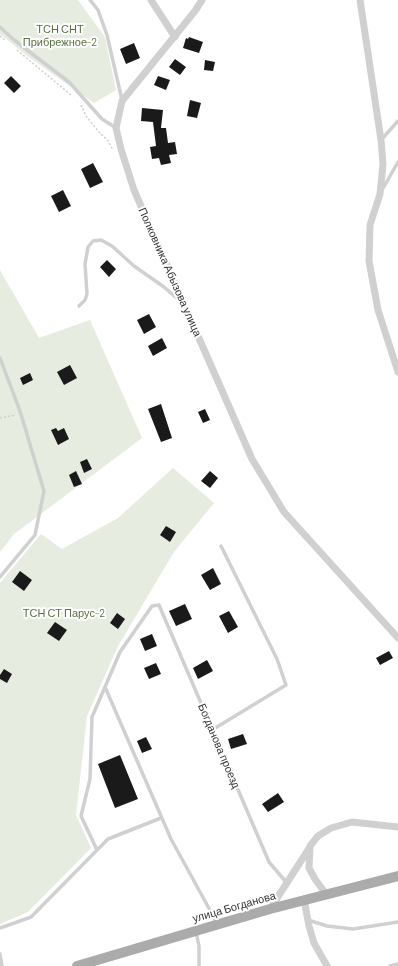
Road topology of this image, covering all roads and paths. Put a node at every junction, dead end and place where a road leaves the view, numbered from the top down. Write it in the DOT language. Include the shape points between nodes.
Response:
graph roads {
  1 [pos="90,0"];
  2 [pos="151,0"];
  3 [pos="202,0"];
  4 [pos="360,0"];
  5 [pos="0,27"];
  6 [pos="0,36"];
  7 [pos="175,36"];
  8 [pos="5,41"];
  9 [pos="16,50"];
  10 [pos="73,96"];
  11 [pos="79,101"];
  12 [pos="122,101"];
  13 [pos="398,121"];
  14 [pos="116,128"];
  15 [pos="381,140"];
  16 [pos="114,151"];
  17 [pos="398,162"];
  18 [pos="380,194"];
  19 [pos="184,304"];
  20 [pos="79,306"];
  21 [pos="0,358"];
  22 [pos="398,372"];
  23 [pos="22,414"];
  24 [pos="0,418"];
  25 [pos="221,546"];
  26 [pos="0,577"];
  27 [pos="398,638"];
  28 [pos="105,687"];
  29 [pos="212,730"];
  30 [pos="161,818"];
  31 [pos="398,827"];
  32 [pos="310,846"];
  33 [pos="97,850"];
  34 [pos="398,876"];
  35 [pos="286,882"];
  36 [pos="326,894"];
  37 [pos="304,899"];
  38 [pos="270,908"];
  39 [pos="308,920"];
  40 [pos="398,922"];
  41 [pos="218,924"];
  42 [pos="0,928"];
  43 [pos="196,931"];
  44 [pos="0,954"];
  45 [pos="398,964"];
  46 [pos="2,966"];
  47 [pos="77,966"];
  48 [pos="199,966"];
  49 [pos="327,966"];
  50 [pos="390,966"];
  1 -- 12 [label="lane" via="98,10 107,35"];
  2 -- 7 [label="street"];
  3 -- 7 [label="street, Полковника Абызова улица"];
  4 -- 15 [label="street"];
  5 -- 14 [label="lane" via="69,82 102,118"];
  6 -- 8 [label="path"];
  7 -- 12 [label="street, Полковника Абызова улица"];
  9 -- 10 [label="path"];
  11 -- 16 [label="path" via="86,116"];
  12 -- 14 [label="street, Полковника Абызова улица"];
  13 -- 15 [label="lane"];
  14 -- 19 [label="street, Полковника Абызова улица" via="134,190"];
  15 -- 18 [label="street" via="383,164"];
  17 -- 18 [label="lane"];
  18 -- 22 [label="street" via="370,225 369,261 378,310"];
  19 -- 20 [label="lane" via="101,240 93,241 88,247 85,264 87,294"];
  19 -- 27 [label="street, Полковника Абызова улица" via="252,459 284,512"];
  21 -- 23 [label="lane"];
  23 -- 24 [label="path"];
  23 -- 26 [label="lane" via="44,491 34,535"];
  25 -- 29 [label="lane" via="277,658 286,684"];
  28 -- 29 [label="lane, Богданова проезд" via="120,652 152,606 159,605"];
  28 -- 30 [label="lane"];
  28 -- 33 [label="lane" via="92,717 90,779 81,816"];
  29 -- 35 [label="lane, Богданова проезд" via="269,862"];
  30 -- 33 [label="lane" via="108,839"];
  30 -- 41 [label="lane"];
  31 -- 32 [label="street" via="352,822 331,828 318,836"];
  32 -- 35 [label="street"];
  32 -- 36 [label="street" via="309,868"];
  33 -- 42 [label="lane" via="31,917"];
  34 -- 36 [label="main road, улица Богданова"];
  35 -- 38 [label="street"];
  36 -- 37 [label="main road, улица Богданова"];
  37 -- 38 [label="main road, улица Богданова"];
  37 -- 39 [label="street"];
  38 -- 41 [label="main road, улица Богданова"];
  39 -- 40 [label="lane" via="327,926 352,929"];
  39 -- 49 [label="street" via="314,943"];
  41 -- 43 [label="main road, улица Богданова"];
  43 -- 47 [label="main road, улица Богданова"];
  43 -- 48 [label="lane"];
  44 -- 46 [label="lane"];
  45 -- 50 [label="lane"];
}
